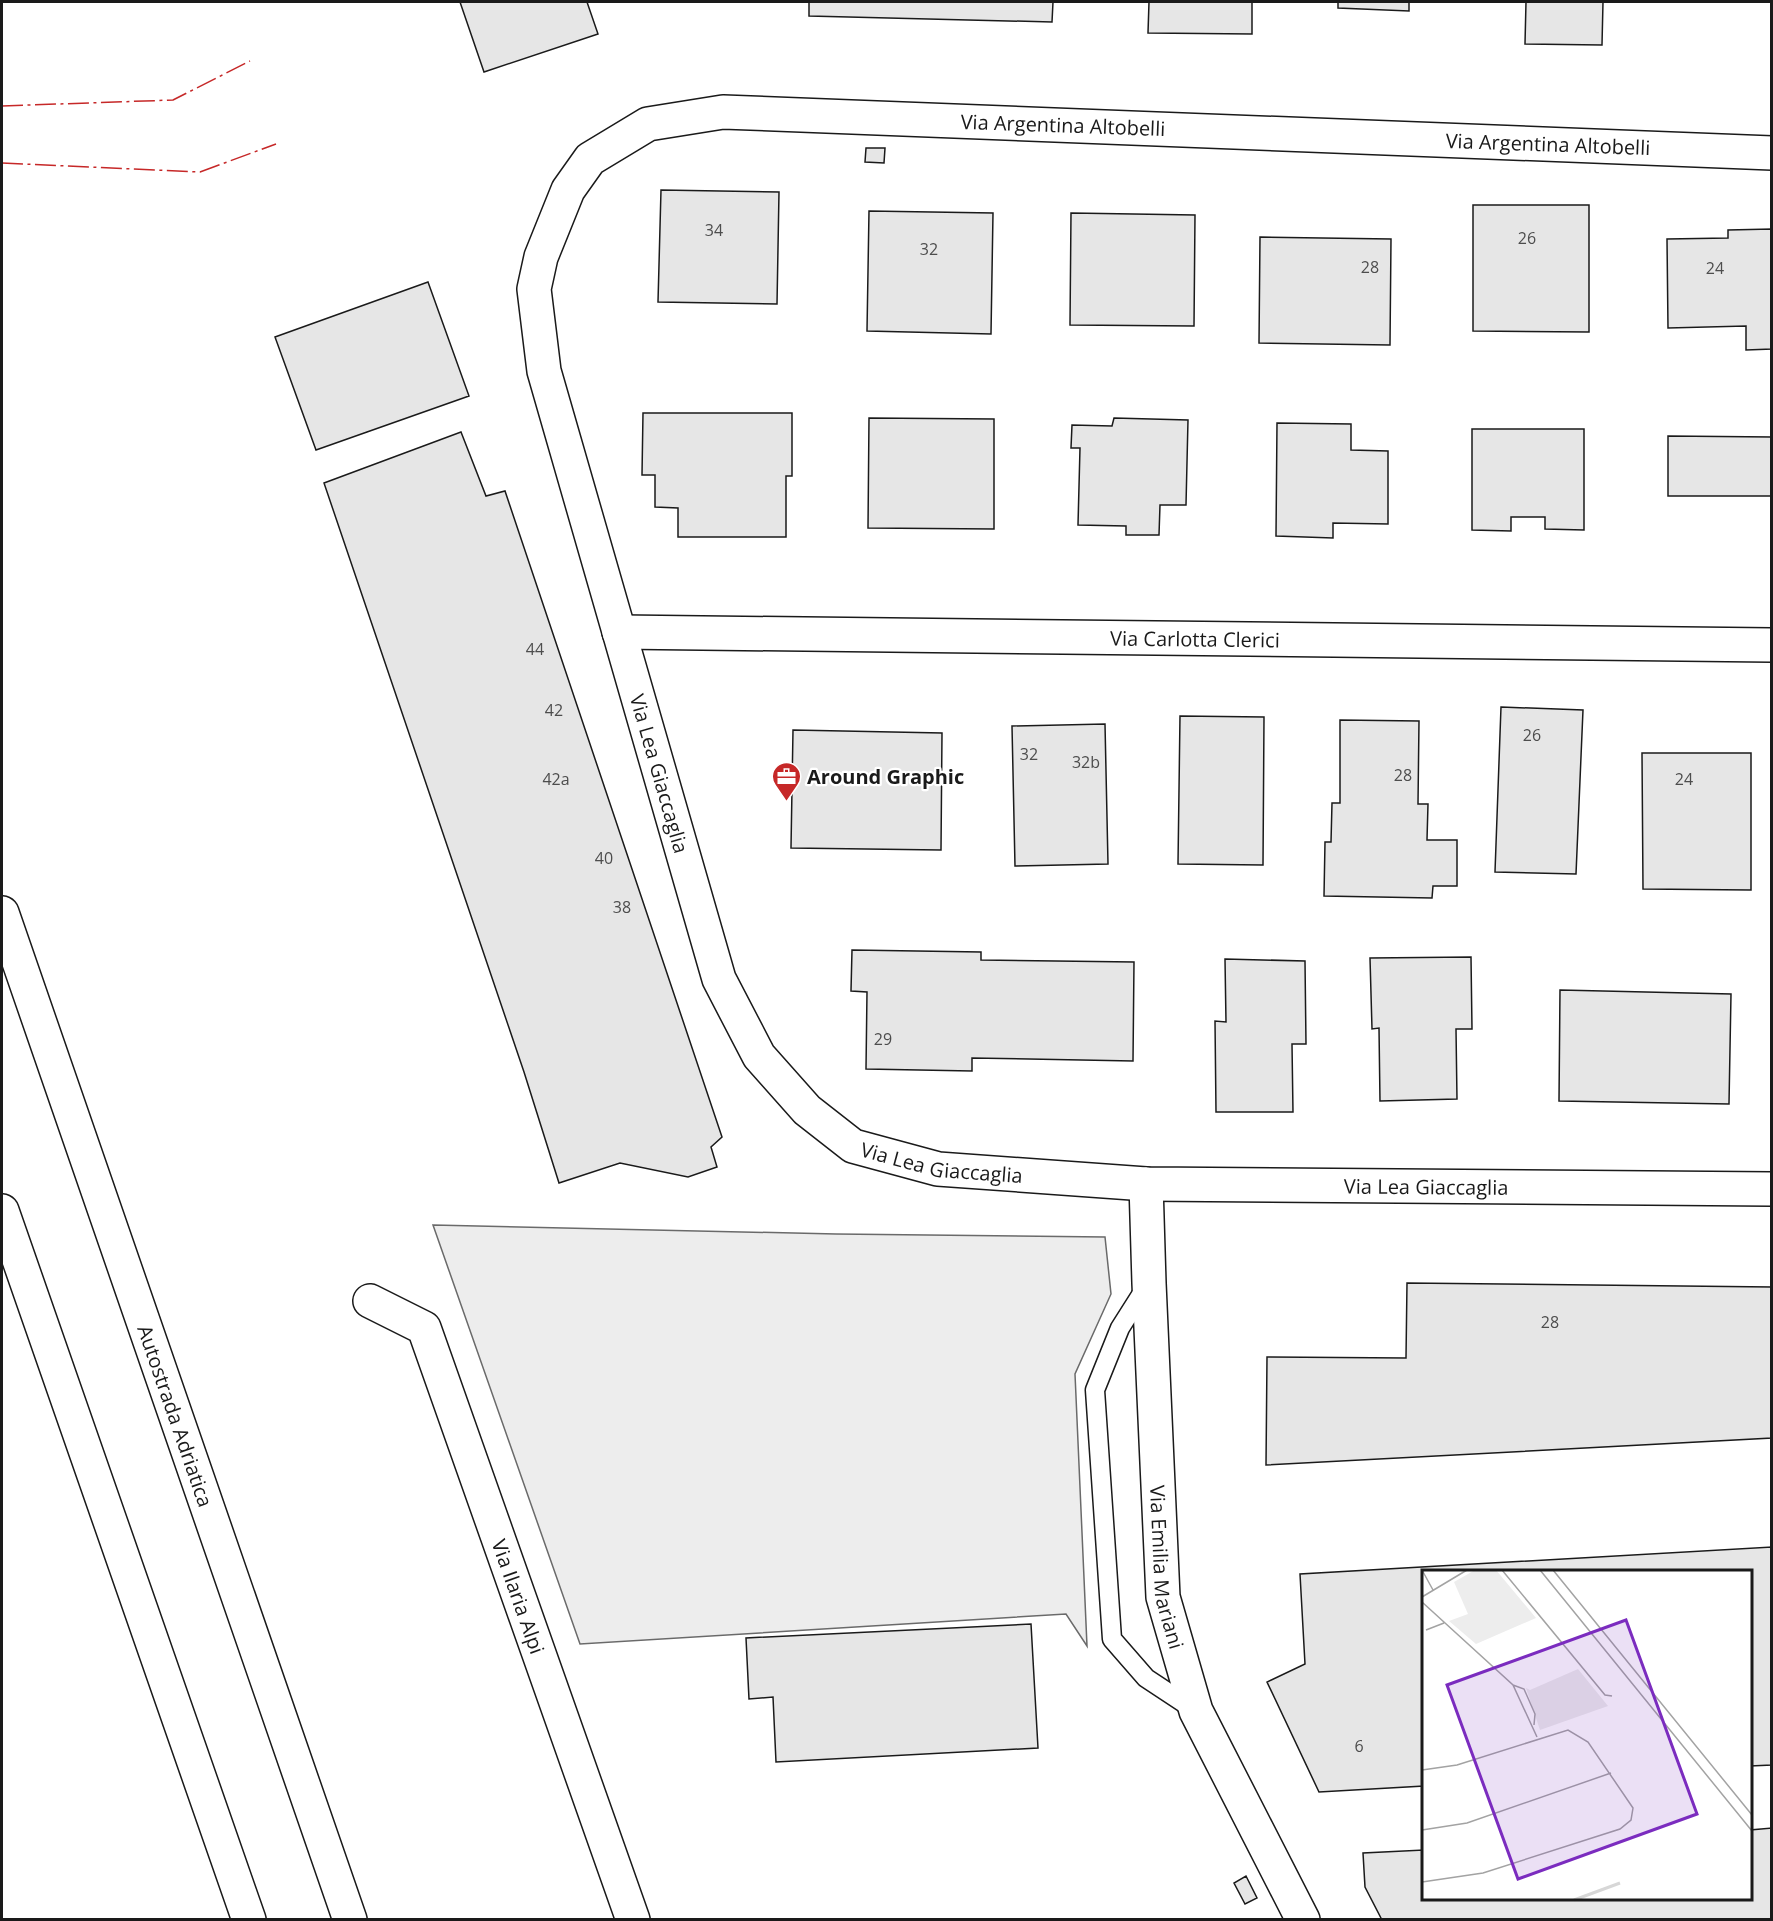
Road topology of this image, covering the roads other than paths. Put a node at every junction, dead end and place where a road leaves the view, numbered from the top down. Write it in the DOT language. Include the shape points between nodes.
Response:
graph roads {
  1 [pos="1772,153"];
  2 [pos="544,371"];
  3 [pos="619,632"];
  4 [pos="1772,645"];
  5 [pos="2,913"];
  6 [pos="1146,1184"];
  7 [pos="1772,1189"];
  8 [pos="2,1211"];
  9 [pos="1149,1283"];
  10 [pos="370,1301"];
  11 [pos="1196,1712"];
  12 [pos="249,1920"];
  13 [pos="350,1920"];
  14 [pos="633,1920"];
  15 [pos="1303,1920"];
  1 -- 2 [label="main road, Via Argentina Altobelli" via="723,112 648,124 590,159 568,190 541,257 534,289"];
  2 -- 3 [label="main road, Via Lea Giaccaglia"];
  3 -- 4 [label="main road, Via Carlotta Clerici"];
  3 -- 6 [label="main road, Via Lea Giaccaglia" via="719,979 759,1056 807,1110 853,1146 938,1169"];
  5 -- 13 [label="main road, Autostrada Adriatica"];
  6 -- 7 [label="main road, Via Lea Giaccaglia"];
  6 -- 9 [label="main road, Via Emilia Mariani"];
  8 -- 12 [label="main road"];
  9 -- 11 [label="main road, Via Emilia Mariani" via="1163,1597"];
  9 -- 11 [label="lane" via="1120,1328 1095,1390 1112,1640 1146,1678"];
  10 -- 14 [label="main road, Via Ilaria Alpi" via="423,1328"];
  11 -- 15 [label="main road, Via Emilia Mariani"];
}
